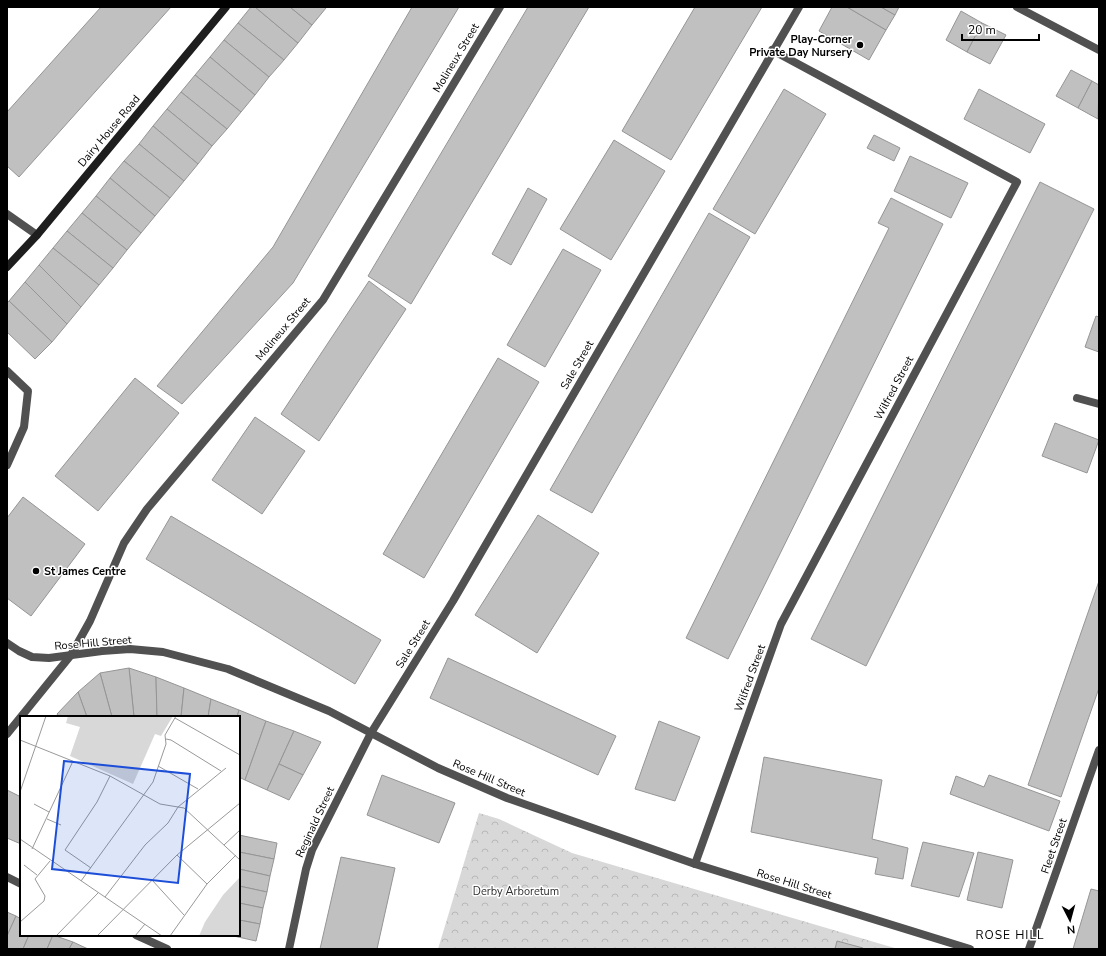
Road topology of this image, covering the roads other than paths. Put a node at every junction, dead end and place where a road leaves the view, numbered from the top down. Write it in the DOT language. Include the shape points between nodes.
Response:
graph roads {
  1 [pos="226,7"];
  2 [pos="500,7"];
  3 [pos="799,7"];
  4 [pos="1018,7"];
  5 [pos="772,50"];
  6 [pos="1099,50"];
  7 [pos="7,214"];
  8 [pos="38,235"];
  9 [pos="7,267"];
  10 [pos="7,371"];
  11 [pos="1077,398"];
  12 [pos="1099,404"];
  13 [pos="7,465"];
  14 [pos="7,643"];
  15 [pos="72,655"];
  16 [pos="22,716"];
  17 [pos="20,718"];
  18 [pos="371,733"];
  19 [pos="7,734"];
  20 [pos="1099,750"];
  21 [pos="695,864"];
  22 [pos="7,877"];
  23 [pos="20,884"];
  24 [pos="138,936"];
  25 [pos="167,949"];
  26 [pos="289,949"];
  27 [pos="970,949"];
  28 [pos="1029,949"];
  1 -- 8 [label="street, Dairy House Road"];
  2 -- 15 [label="street, Molineux Street" via="323,300 147,509 124,543 90,621"];
  3 -- 5 [label="street, Sale Street"];
  4 -- 6 [label="street"];
  5 -- 18 [label="street, Sale Street" via="457,594"];
  5 -- 21 [label="street, Wilfred Street" via="1017,182 780,624"];
  7 -- 8 [label="street"];
  8 -- 9 [label="street, Dairy House Road"];
  10 -- 13 [label="street" via="28,391 24,427"];
  11 -- 12 [label="street"];
  14 -- 15 [label="street, Rose Hill Street" via="32,657"];
  15 -- 16 [label="street, Molineux Street"];
  15 -- 18 [label="street, Rose Hill Street" via="130,649 163,652 228,669 329,711"];
  17 -- 19 [label="street, Molineux Street"];
  18 -- 21 [label="street, Rose Hill Street" via="438,768 506,798"];
  18 -- 26 [label="street, Reginald Street" via="312,850"];
  20 -- 28 [label="street, Fleet Street"];
  21 -- 27 [label="street, Rose Hill Street"];
  22 -- 23 [label="street"];
  24 -- 25 [label="street"];
}
